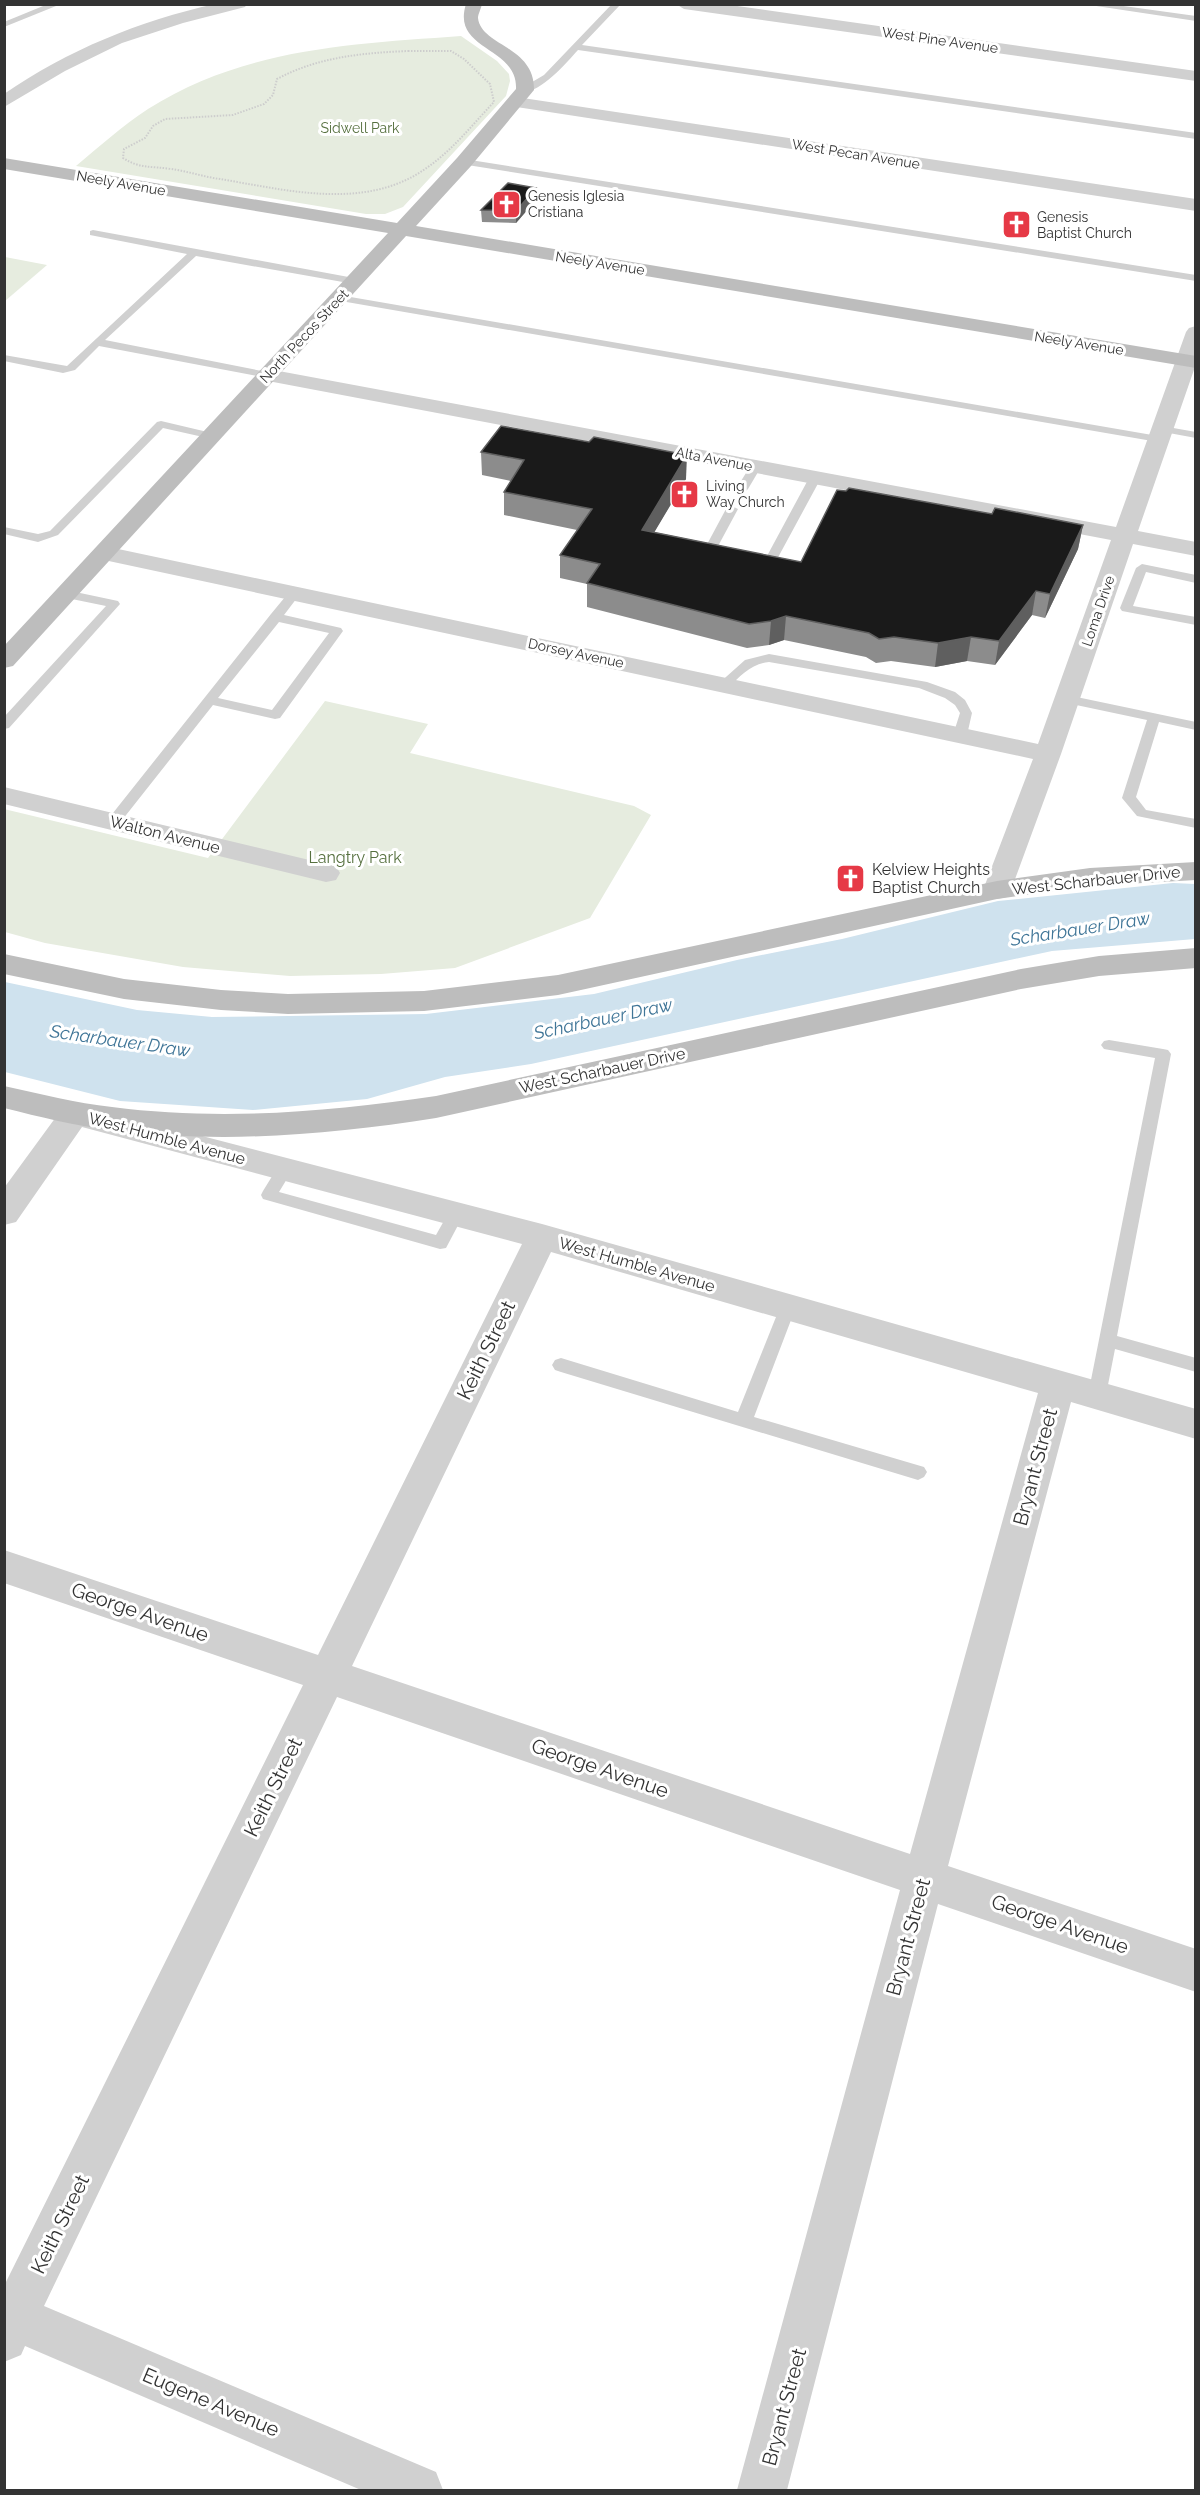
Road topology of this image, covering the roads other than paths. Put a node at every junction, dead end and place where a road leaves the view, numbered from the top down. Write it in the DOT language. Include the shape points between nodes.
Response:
graph roads {
  1 [pos="57,4"];
  2 [pos="239,4"];
  3 [pos="474,4"];
  4 [pos="617,4"];
  5 [pos="684,4"];
  6 [pos="1087,4"];
  7 [pos="1196,19"];
  8 [pos="4,25"];
  9 [pos="578,47"];
  10 [pos="1196,76"];
  11 [pos="520,96"];
  12 [pos="4,102"];
  13 [pos="1196,136"];
  14 [pos="464,162"];
  15 [pos="4,163"];
  16 [pos="1196,205"];
  17 [pos="402,230"];
  18 [pos="93,233"];
  19 [pos="194,253"];
  20 [pos="1196,278"];
  21 [pos="354,281"];
  22 [pos="339,298"];
  23 [pos="1196,332"];
  24 [pos="97,342"];
  25 [pos="4,358"];
  26 [pos="1191,361"];
  27 [pos="268,375"];
  28 [pos="1160,434"];
  29 [pos="1196,435"];
  30 [pos="212,436"];
  31 [pos="755,466"];
  32 [pos="815,478"];
  33 [pos="742,489"];
  34 [pos="732,509"];
  35 [pos="4,530"];
  36 [pos="1124,536"];
  37 [pos="1196,549"];
  38 [pos="104,553"];
  39 [pos="1196,579"];
  40 [pos="66,594"];
  41 [pos="294,594"];
  42 [pos="275,617"];
  43 [pos="1196,621"];
  44 [pos="4,661"];
  45 [pos="723,685"];
  46 [pos="1067,699"];
  47 [pos="210,700"];
  48 [pos="1154,717"];
  49 [pos="4,725"];
  50 [pos="1196,726"];
  51 [pos="960,735"];
  52 [pos="1048,754"];
  53 [pos="4,795"];
  54 [pos="114,821"];
  55 [pos="1196,824"];
  56 [pos="1196,871"];
  57 [pos="327,873"];
  58 [pos="997,890"];
  59 [pos="1196,958"];
  60 [pos="4,964"];
  61 [pos="1109,1046"];
  62 [pos="4,1097"];
  63 [pos="75,1114"];
  64 [pos="4,1213"];
  65 [pos="542,1236"];
  66 [pos="788,1307"];
  67 [pos="1108,1340"];
  68 [pos="561,1365"];
  69 [pos="1196,1365"];
  70 [pos="1058,1384"];
  71 [pos="1097,1395"];
  72 [pos="743,1421"];
  73 [pos="1196,1424"];
  74 [pos="918,1472"];
  75 [pos="4,1566"];
  76 [pos="327,1676"];
  77 [pos="924,1877"];
  78 [pos="1196,1971"];
  79 [pos="8,2323"];
  80 [pos="418,2490"];
  81 [pos="762,2490"];
  1 -- 8 [label="lane"];
  2 -- 12 [label="street" via="110,42 46,73"];
  3 -- 11 [label="street" via="469,16 472,25 520,66 527,80"];
  4 -- 9 [label="lane"];
  5 -- 10 [label="street, West Pine Avenue"];
  6 -- 7 [label="lane"];
  9 -- 11 [label="lane" via="548,77"];
  9 -- 13 [label="lane"];
  11 -- 14 [label="street, North Pecos Street"];
  11 -- 16 [label="street, West Pecan Avenue"];
  14 -- 17 [label="street, North Pecos Street"];
  14 -- 20 [label="lane"];
  15 -- 17 [label="street, Neely Avenue"];
  17 -- 21 [label="street, North Pecos Street"];
  17 -- 26 [label="street, Neely Avenue"];
  18 -- 19 [label="lane"];
  19 -- 21 [label="lane"];
  19 -- 24 [label="lane"];
  21 -- 22 [label="street, North Pecos Street"];
  22 -- 27 [label="street, North Pecos Street"];
  22 -- 28 [label="lane"];
  23 -- 26 [label="street, Loma Drive"];
  24 -- 25 [label="lane" via="71,368 63,370"];
  24 -- 27 [label="lane"];
  26 -- 28 [label="street, Loma Drive"];
  27 -- 30 [label="street, North Pecos Street"];
  27 -- 31 [label="street, Alta Avenue"];
  28 -- 29 [label="lane"];
  28 -- 36 [label="street, Loma Drive"];
  30 -- 35 [label="lane" via="161,424 54,533 38,538"];
  30 -- 38 [label="street, North Pecos Street"];
  31 -- 32 [label="street, Alta Avenue"];
  31 -- 33 [label="lane"];
  32 -- 34 [label="lane" via="771,560 710,550"];
  32 -- 36 [label="street, Alta Avenue"];
  36 -- 37 [label="street, Alta Avenue"];
  36 -- 46 [label="street, Loma Drive"];
  38 -- 40 [label="street, North Pecos Street"];
  38 -- 41 [label="street, Dorsey Avenue"];
  39 -- 43 [label="lane" via="1142,568 1126,608"];
  40 -- 44 [label="street, North Pecos Street"];
  40 -- 49 [label="lane" via="114,604"];
  41 -- 42 [label="lane"];
  41 -- 45 [label="street, Dorsey Avenue"];
  42 -- 47 [label="lane"];
  42 -- 47 [label="lane" via="338,631 275,715"];
  45 -- 51 [label="street, Dorsey Avenue"];
  45 -- 51 [label="lane" via="759,658 770,658 922,685 960,703 966,712"];
  46 -- 48 [label="lane"];
  46 -- 52 [label="street, Loma Drive"];
  47 -- 54 [label="lane"];
  48 -- 50 [label="lane"];
  48 -- 55 [label="lane" via="1129,798 1142,813"];
  51 -- 52 [label="street, Dorsey Avenue"];
  52 -- 58 [label="street, Loma Drive"];
  53 -- 54 [label="street, Walton Avenue"];
  54 -- 57 [label="street, Walton Avenue"];
  56 -- 58 [label="street, West Scharbauer Drive" via="1090,877"];
  58 -- 60 [label="street, West Scharbauer Drive" via="558,985 424,1001 288,1004 221,1000 109,987"];
  59 -- 63 [label="street, West Scharbauer Drive" via="1099,966 1021,979 387,1116 281,1126 205,1126"];
  61 -- 67 [label="lane" via="1163,1054"];
  62 -- 63 [label="street, West Scharbauer Drive"];
  63 -- 64 [label="street"];
  63 -- 65 [label="street, West Humble Avenue" via="285,1169 347,1201 456,1214"];
  65 -- 66 [label="street, West Humble Avenue"];
  65 -- 76 [label="street, Keith Street"];
  66 -- 70 [label="street, West Humble Avenue"];
  66 -- 72 [label="lane"];
  67 -- 69 [label="lane"];
  67 -- 71 [label="lane"];
  68 -- 72 [label="lane"];
  70 -- 71 [label="street, West Humble Avenue"];
  70 -- 77 [label="street, Bryant Street"];
  71 -- 73 [label="street, West Humble Avenue"];
  72 -- 74 [label="lane"];
  75 -- 76 [label="street, George Avenue"];
  76 -- 77 [label="street, George Avenue"];
  76 -- 79 [label="street, Keith Street"];
  77 -- 78 [label="street, George Avenue"];
  77 -- 81 [label="street, Bryant Street"];
  79 -- 80 [label="street, Eugene Avenue"];
}
